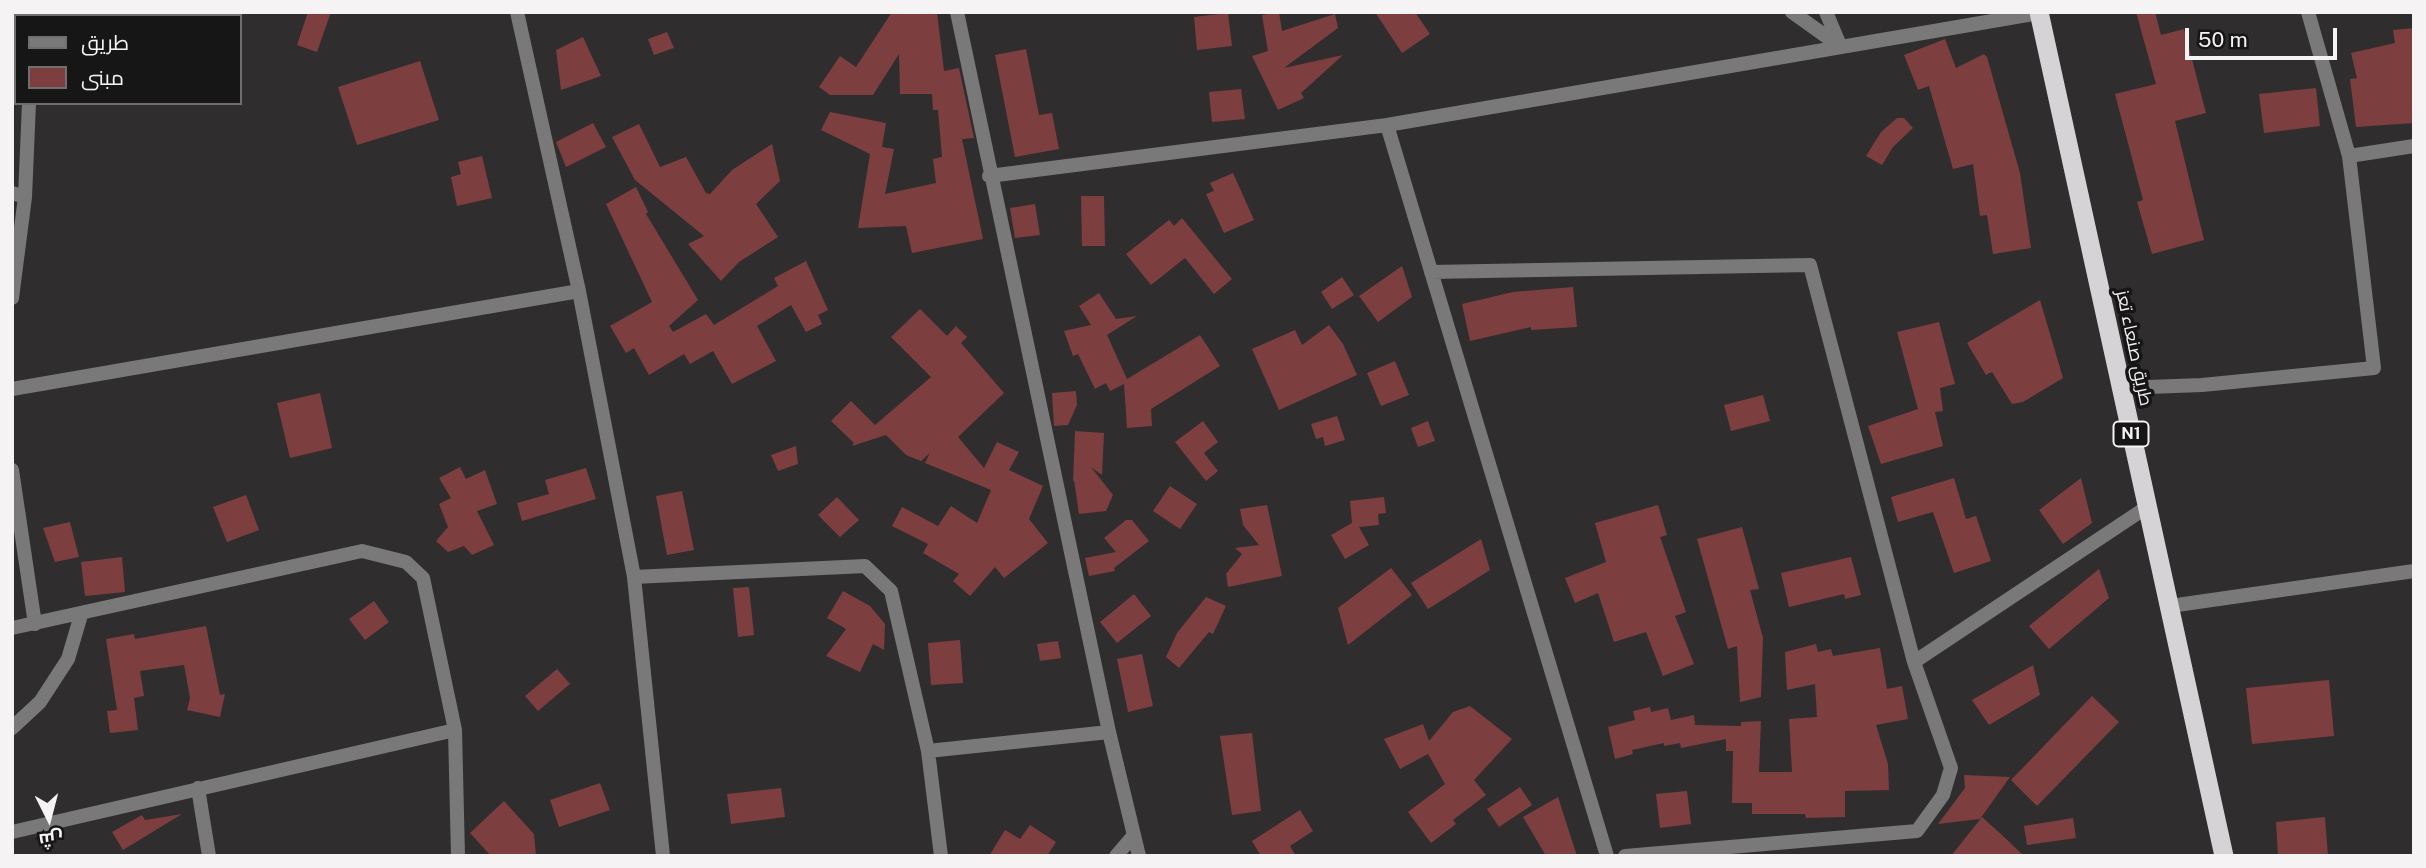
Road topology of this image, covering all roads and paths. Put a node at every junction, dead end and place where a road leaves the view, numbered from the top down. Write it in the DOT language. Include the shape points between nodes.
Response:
graph roads {
  1 [pos="517,12"];
  2 [pos="957,12"];
  3 [pos="1792,12"];
  4 [pos="1826,12"];
  5 [pos="2308,12"];
  6 [pos="2039,13"];
  7 [pos="1841,47"];
  8 [pos="29,105"];
  9 [pos="1387,125"];
  10 [pos="2414,146"];
  11 [pos="2349,156"];
  12 [pos="989,176"];
  13 [pos="19,195"];
  14 [pos="1431,272"];
  15 [pos="579,291"];
  16 [pos="12,298"];
  17 [pos="2121,388"];
  18 [pos="12,389"];
  19 [pos="12,470"];
  20 [pos="2147,507"];
  21 [pos="2414,571"];
  22 [pos="634,577"];
  23 [pos="2171,606"];
  24 [pos="81,615"];
  25 [pos="35,624"];
  26 [pos="12,628"];
  27 [pos="1914,662"];
  28 [pos="12,728"];
  29 [pos="455,730"];
  30 [pos="1109,732"];
  31 [pos="928,751"];
  32 [pos="198,788"];
  33 [pos="12,832"];
  34 [pos="1134,835"];
  35 [pos="209,856"];
  36 [pos="458,856"];
  37 [pos="663,856"];
  38 [pos="941,856"];
  39 [pos="1116,856"];
  40 [pos="1139,856"];
  41 [pos="1607,856"];
  42 [pos="1625,856"];
  43 [pos="2224,856"];
  1 -- 15 [label="street"];
  2 -- 12 [label="street"];
  3 -- 7 [label="street"];
  4 -- 7 [label="street"];
  5 -- 11 [label="street"];
  6 -- 7 [label="street"];
  6 -- 17 [label="highway, طريق صنعاء تعز / N1"];
  7 -- 9 [label="street"];
  8 -- 13 [label="street"];
  9 -- 12 [label="street"];
  9 -- 14 [label="street"];
  10 -- 11 [label="street"];
  11 -- 17 [label="street" via="2374,368"];
  12 -- 30 [label="street"];
  13 -- 16 [label="street"];
  14 -- 27 [label="street" via="1810,265"];
  14 -- 41 [label="street"];
  15 -- 18 [label="street"];
  15 -- 22 [label="street"];
  17 -- 20 [label="highway, طريق صنعاء تعز / N1"];
  19 -- 25 [label="street"];
  20 -- 23 [label="highway, طريق صنعاء تعز / N1"];
  20 -- 27 [label="street"];
  21 -- 23 [label="street"];
  22 -- 31 [label="street" via="865,566 891,591"];
  22 -- 37 [label="street"];
  23 -- 43 [label="highway, طريق صنعاء تعز / N1"];
  24 -- 25 [label="street"];
  24 -- 28 [label="street" via="68,659 40,702"];
  24 -- 29 [label="street" via="362,551 407,562 423,578"];
  25 -- 26 [label="street"];
  27 -- 42 [label="street" via="1951,768 1943,795 1917,831"];
  29 -- 32 [label="street"];
  29 -- 36 [label="street"];
  30 -- 31 [label="street"];
  30 -- 34 [label="street"];
  31 -- 38 [label="street"];
  32 -- 33 [label="street"];
  32 -- 35 [label="street"];
  34 -- 39 [label="street"];
  34 -- 40 [label="street"];
}
